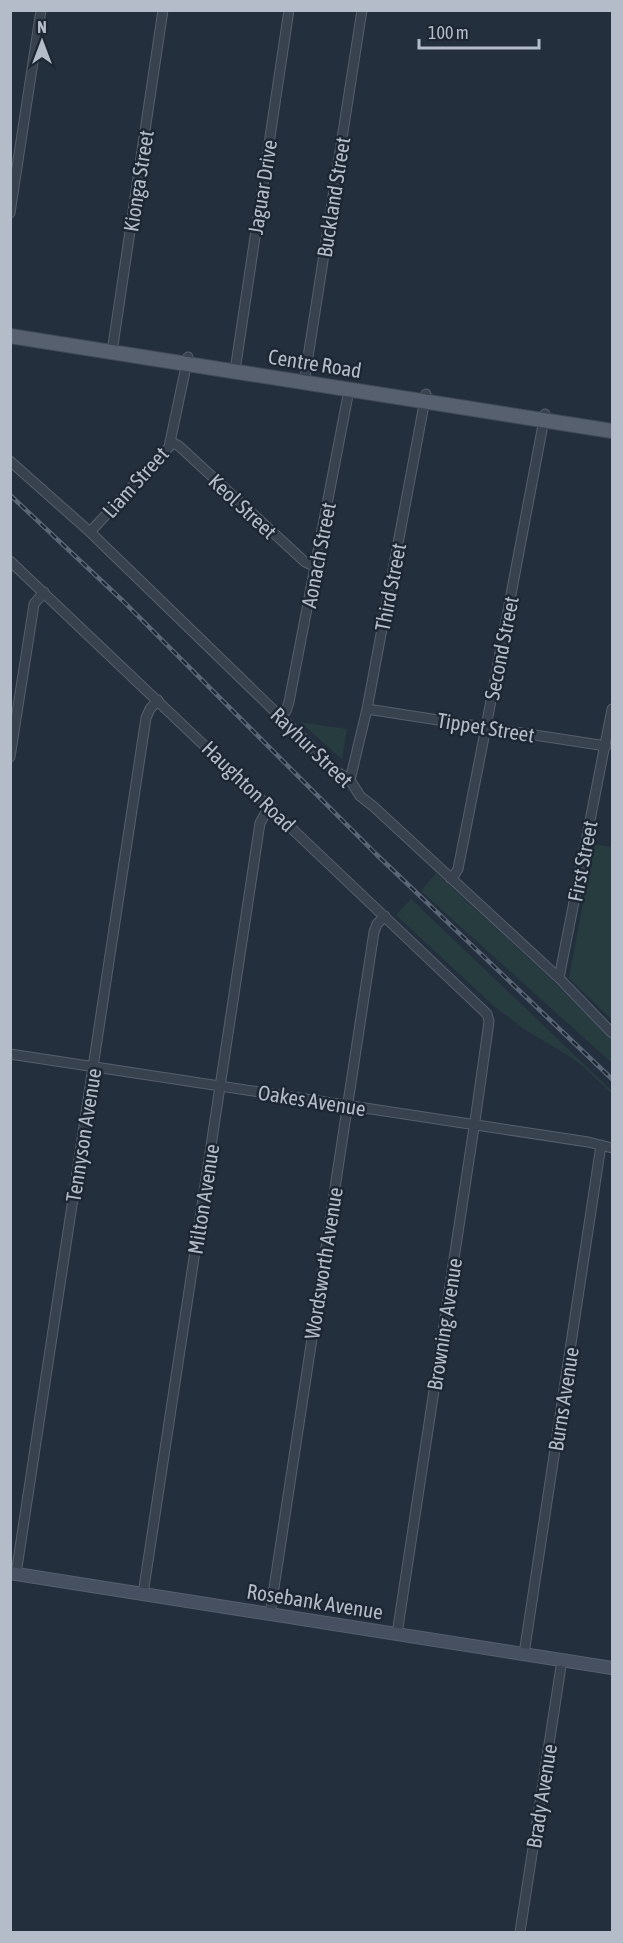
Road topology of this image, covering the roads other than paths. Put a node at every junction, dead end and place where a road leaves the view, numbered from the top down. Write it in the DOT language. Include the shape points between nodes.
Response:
graph roads {
  1 [pos="41,10"];
  2 [pos="163,10"];
  3 [pos="289,10"];
  4 [pos="362,10"];
  5 [pos="10,213"];
  6 [pos="10,329"];
  7 [pos="10,336"];
  8 [pos="112,349"];
  9 [pos="187,361"];
  10 [pos="236,364"];
  11 [pos="305,379"];
  12 [pos="350,390"];
  13 [pos="425,398"];
  14 [pos="544,417"];
  15 [pos="612,424"];
  16 [pos="612,431"];
  17 [pos="171,442"];
  18 [pos="10,461"];
  19 [pos="90,532"];
  20 [pos="10,561"];
  21 [pos="316,567"];
  22 [pos="44,592"];
  23 [pos="158,700"];
  24 [pos="367,709"];
  25 [pos="612,709"];
  26 [pos="280,717"];
  27 [pos="486,727"];
  28 [pos="606,746"];
  29 [pos="10,757"];
  30 [pos="350,780"];
  31 [pos="271,807"];
  32 [pos="450,878"];
  33 [pos="385,916"];
  34 [pos="558,978"];
  35 [pos="487,1014"];
  36 [pos="612,1033"];
  37 [pos="10,1054"];
  38 [pos="93,1066"];
  39 [pos="220,1086"];
  40 [pos="347,1105"];
  41 [pos="474,1125"];
  42 [pos="601,1145"];
  43 [pos="612,1148"];
  44 [pos="13,1574"];
  45 [pos="143,1594"];
  46 [pos="270,1614"];
  47 [pos="397,1634"];
  48 [pos="524,1654"];
  49 [pos="562,1660"];
  50 [pos="612,1668"];
  51 [pos="520,1932"];
  1 -- 5 [label="street"];
  2 -- 8 [label="street, Kionga Street"];
  3 -- 10 [label="street, Jaguar Drive"];
  4 -- 11 [label="street, Buckland Street"];
  6 -- 8 [label="main road, Centre Road"];
  7 -- 8 [label="main road, Centre Road"];
  8 -- 9 [label="main road, Centre Road"];
  9 -- 10 [label="main road, Centre Road"];
  9 -- 11 [label="main road, Centre Road"];
  9 -- 17 [label="street, Liam Street"];
  10 -- 11 [label="main road, Centre Road"];
  11 -- 12 [label="main road, Centre Road"];
  11 -- 13 [label="main road, Centre Road"];
  12 -- 13 [label="main road, Centre Road"];
  12 -- 21 [label="street, Aonach Street"];
  13 -- 14 [label="main road, Centre Road"];
  13 -- 24 [label="street, Third Street"];
  14 -- 15 [label="main road, Centre Road"];
  14 -- 16 [label="main road, Centre Road"];
  14 -- 27 [label="street, Second Street"];
  17 -- 19 [label="street, Liam Street"];
  17 -- 21 [label="street, Keol Street" via="305,562"];
  18 -- 19 [label="street, Rayhur Street"];
  19 -- 26 [label="street, Rayhur Street"];
  20 -- 22 [label="street, Haughton Road"];
  21 -- 26 [label="street, Aonach Street" via="289,702"];
  22 -- 23 [label="street, Haughton Road"];
  22 -- 29 [label="street" via="34,604"];
  23 -- 31 [label="street, Haughton Road"];
  23 -- 38 [label="street, Tennyson Avenue" via="146,718"];
  24 -- 27 [label="street, Tippet Street"];
  24 -- 30 [label="street, Third Street"];
  25 -- 28 [label="street, First Street"];
  26 -- 30 [label="street, Rayhur Street" via="326,764"];
  27 -- 28 [label="street, Tippet Street"];
  27 -- 32 [label="street, Second Street" via="458,869"];
  28 -- 34 [label="street, First Street"];
  30 -- 32 [label="street, Rayhur Street" via="360,796"];
  31 -- 33 [label="street, Haughton Road"];
  31 -- 39 [label="street, Milton Avenue" via="260,823"];
  32 -- 34 [label="street, Rayhur Street"];
  33 -- 35 [label="street, Haughton Road"];
  33 -- 40 [label="street, Wordsworth Avenue" via="374,932"];
  34 -- 36 [label="street, Rayhur Street"];
  35 -- 41 [label="street, Browning Avenue"];
  37 -- 38 [label="street, Oakes Avenue"];
  38 -- 39 [label="street, Oakes Avenue"];
  38 -- 44 [label="street, Tennyson Avenue"];
  39 -- 40 [label="street, Oakes Avenue"];
  39 -- 45 [label="street, Milton Avenue"];
  40 -- 41 [label="street, Oakes Avenue"];
  40 -- 46 [label="street, Wordsworth Avenue"];
  41 -- 42 [label="street, Oakes Avenue"];
  41 -- 47 [label="street, Browning Avenue"];
  42 -- 43 [label="street, Oakes Avenue"];
  42 -- 48 [label="street, Burns Avenue"];
  44 -- 45 [label="street, Rosebank Avenue"];
  45 -- 46 [label="street, Rosebank Avenue"];
  46 -- 47 [label="street, Rosebank Avenue"];
  47 -- 48 [label="street, Rosebank Avenue"];
  48 -- 49 [label="street, Rosebank Avenue"];
  49 -- 50 [label="street, Rosebank Avenue"];
  49 -- 51 [label="street, Brady Avenue"];
}
